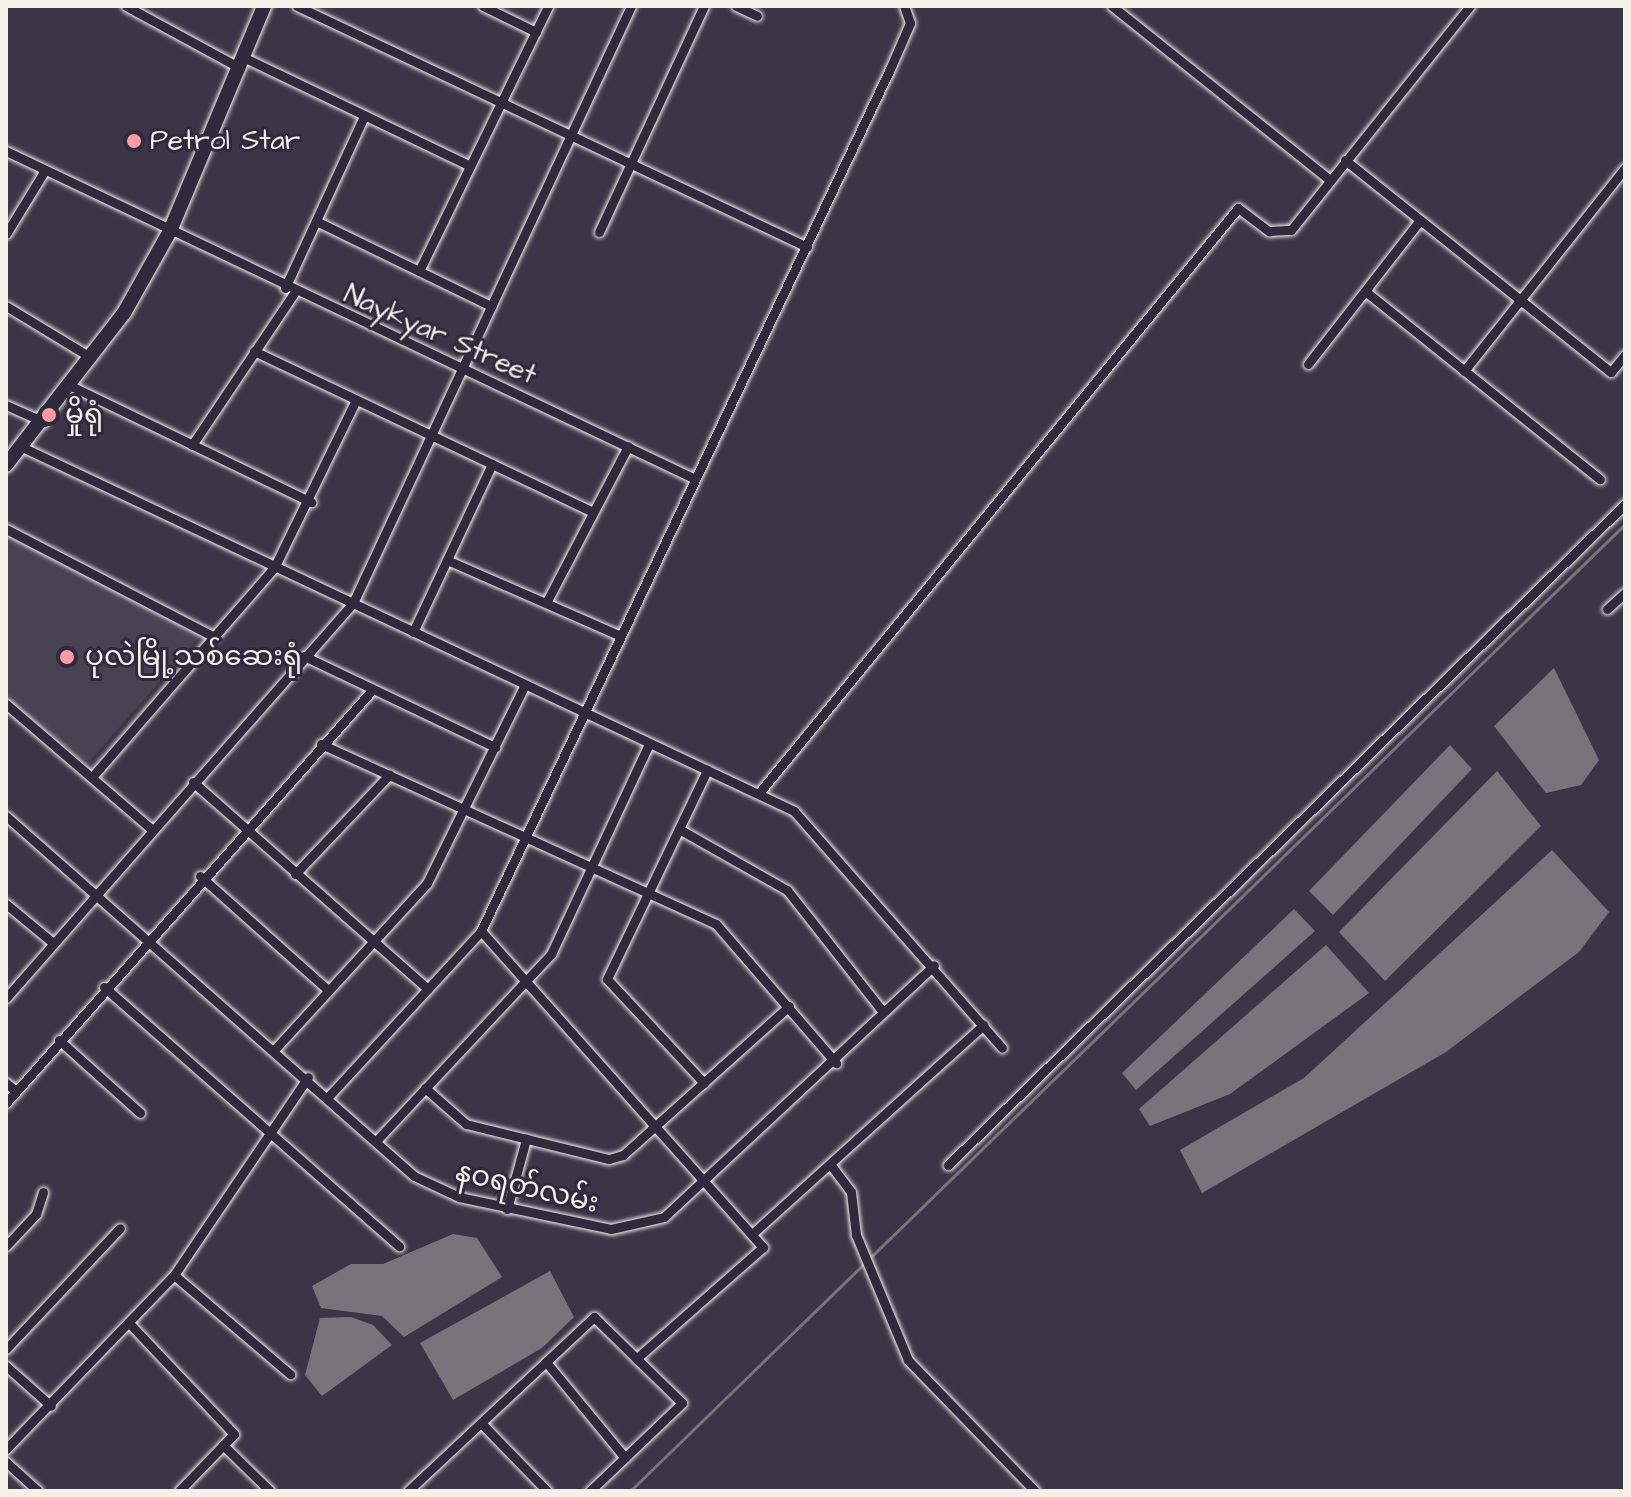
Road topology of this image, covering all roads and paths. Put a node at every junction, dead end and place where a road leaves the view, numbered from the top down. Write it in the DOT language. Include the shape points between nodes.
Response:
graph roads {
  1 [pos="126,6"];
  2 [pos="264,6"];
  3 [pos="297,6"];
  4 [pos="483,6"];
  5 [pos="548,6"];
  6 [pos="631,6"];
  7 [pos="704,6"];
  8 [pos="736,6"];
  9 [pos="904,6"];
  10 [pos="1112,6"];
  11 [pos="1470,6"];
  12 [pos="757,16"];
  13 [pos="536,32"];
  14 [pos="242,62"];
  15 [pos="501,101"];
  16 [pos="364,116"];
  17 [pos="571,134"];
  18 [pos="6,151"];
  19 [pos="1345,160"];
  20 [pos="632,163"];
  21 [pos="470,166"];
  22 [pos="1625,168"];
  23 [pos="45,170"];
  24 [pos="1330,180"];
  25 [pos="1420,220"];
  26 [pos="316,221"];
  27 [pos="170,231"];
  28 [pos="599,232"];
  29 [pos="6,234"];
  30 [pos="807,247"];
  31 [pos="419,271"];
  32 [pos="290,291"];
  33 [pos="1365,291"];
  34 [pos="1521,301"];
  35 [pos="6,306"];
  36 [pos="491,306"];
  37 [pos="254,351"];
  38 [pos="1625,355"];
  39 [pos="92,358"];
  40 [pos="1308,364"];
  41 [pos="463,367"];
  42 [pos="1464,371"];
  43 [pos="71,386"];
  44 [pos="356,400"];
  45 [pos="6,405"];
  46 [pos="44,422"];
  47 [pos="431,435"];
  48 [pos="192,445"];
  49 [pos="628,446"];
  50 [pos="22,447"];
  51 [pos="492,464"];
  52 [pos="6,465"];
  53 [pos="693,478"];
  54 [pos="1600,479"];
  55 [pos="311,502"];
  56 [pos="1625,504"];
  57 [pos="593,512"];
  58 [pos="6,529"];
  59 [pos="447,560"];
  60 [pos="274,568"];
  61 [pos="1625,593"];
  62 [pos="353,603"];
  63 [pos="546,603"];
  64 [pos="1607,609"];
  65 [pos="413,632"];
  66 [pos="619,635"];
  67 [pos="212,636"];
  68 [pos="304,656"];
  69 [pos="525,685"];
  70 [pos="373,689"];
  71 [pos="6,704"];
  72 [pos="585,714"];
  73 [pos="321,744"];
  74 [pos="649,744"];
  75 [pos="495,747"];
  76 [pos="707,770"];
  77 [pos="389,775"];
  78 [pos="92,777"];
  79 [pos="193,782"];
  80 [pos="759,793"];
  81 [pos="467,810"];
  82 [pos="6,816"];
  83 [pos="150,828"];
  84 [pos="243,828"];
  85 [pos="679,829"];
  86 [pos="528,837"];
  87 [pos="591,868"];
  88 [pos="295,874"];
  89 [pos="200,876"];
  90 [pos="649,891"];
  91 [pos="94,892"];
  92 [pos="6,904"];
  93 [pos="481,931"];
  94 [pos="147,937"];
  95 [pos="52,942"];
  96 [pos="374,944"];
  97 [pos="934,965"];
  98 [pos="526,979"];
  99 [pos="104,987"];
  100 [pos="428,989"];
  101 [pos="328,990"];
  102 [pos="6,998"];
  103 [pos="789,1006"];
  104 [pos="883,1012"];
  105 [pos="983,1025"];
  106 [pos="59,1040"];
  107 [pos="1002,1048"];
  108 [pos="275,1049"];
  109 [pos="836,1063"];
  110 [pos="308,1077"];
  111 [pos="6,1083"];
  112 [pos="704,1083"];
  113 [pos="425,1088"];
  114 [pos="16,1091"];
  115 [pos="329,1096"];
  116 [pos="6,1103"];
  117 [pos="140,1113"];
  118 [pos="656,1126"];
  119 [pos="271,1134"];
  120 [pos="526,1139"];
  121 [pos="377,1140"];
  122 [pos="830,1164"];
  123 [pos="948,1165"];
  124 [pos="705,1181"];
  125 [pos="43,1192"];
  126 [pos="507,1209"];
  127 [pos="120,1228"];
  128 [pos="752,1234"];
  129 [pos="6,1246"];
  130 [pos="399,1246"];
  131 [pos="174,1275"];
  132 [pos="129,1323"];
  133 [pos="6,1349"];
  134 [pos="636,1359"];
  135 [pos="546,1362"];
  136 [pos="6,1366"];
  137 [pos="290,1374"];
  138 [pos="51,1406"];
  139 [pos="481,1423"];
  140 [pos="223,1445"];
  141 [pos="6,1449"];
  142 [pos="625,1458"];
  143 [pos="6,1462"];
  144 [pos="38,1491"];
  145 [pos="179,1491"];
  146 [pos="270,1491"];
  147 [pos="408,1491"];
  148 [pos="547,1491"];
  149 [pos="590,1491"];
  150 [pos="1035,1491"];
  1 -- 14 [label="street"];
  2 -- 14 [label="main road"];
  3 -- 15 [label="street"];
  4 -- 13 [label="street"];
  5 -- 13 [label="street"];
  6 -- 17 [label="street"];
  7 -- 20 [label="street"];
  8 -- 12 [label="street"];
  9 -- 30 [label="street" via="910,23"];
  10 -- 24 [label="street"];
  11 -- 19 [label="street"];
  13 -- 15 [label="street"];
  14 -- 16 [label="street"];
  14 -- 27 [label="main road"];
  15 -- 17 [label="street"];
  15 -- 21 [label="street"];
  16 -- 21 [label="street"];
  16 -- 26 [label="street"];
  17 -- 20 [label="street"];
  17 -- 36 [label="street"];
  18 -- 23 [label="street, Naykyar Street"];
  19 -- 24 [label="street"];
  19 -- 25 [label="street"];
  20 -- 28 [label="street"];
  20 -- 30 [label="street"];
  21 -- 31 [label="street"];
  22 -- 34 [label="street"];
  23 -- 27 [label="street, Naykyar Street"];
  23 -- 29 [label="street"];
  24 -- 80 [label="street" via="1291,230 1269,231 1238,208"];
  25 -- 33 [label="street"];
  25 -- 34 [label="street"];
  26 -- 31 [label="street"];
  26 -- 32 [label="street"];
  27 -- 32 [label="street, Naykyar Street"];
  27 -- 39 [label="main road"];
  30 -- 53 [label="street"];
  31 -- 36 [label="street"];
  32 -- 37 [label="street"];
  32 -- 41 [label="street, Naykyar Street"];
  33 -- 40 [label="street"];
  33 -- 42 [label="street"];
  34 -- 38 [label="street" via="1611,372"];
  34 -- 42 [label="street"];
  35 -- 39 [label="street"];
  36 -- 41 [label="street"];
  37 -- 44 [label="street"];
  37 -- 48 [label="street"];
  39 -- 43 [label="main road"];
  41 -- 47 [label="street"];
  41 -- 49 [label="street, Naykyar Street"];
  42 -- 54 [label="street"];
  43 -- 46 [label="main road"];
  43 -- 48 [label="street"];
  44 -- 47 [label="street"];
  44 -- 55 [label="street"];
  45 -- 46 [label="street"];
  46 -- 50 [label="main road"];
  47 -- 51 [label="street"];
  47 -- 62 [label="street"];
  48 -- 55 [label="street"];
  49 -- 53 [label="street, Naykyar Street"];
  49 -- 57 [label="street"];
  50 -- 52 [label="main road"];
  50 -- 60 [label="street"];
  51 -- 57 [label="street"];
  51 -- 59 [label="street"];
  53 -- 66 [label="street"];
  55 -- 60 [label="street"];
  56 -- 123 [label="street"];
  57 -- 63 [label="street"];
  58 -- 67 [label="street"];
  59 -- 63 [label="street"];
  59 -- 65 [label="street"];
  60 -- 62 [label="street"];
  60 -- 67 [label="street"];
  61 -- 64 [label="street"];
  62 -- 65 [label="street"];
  62 -- 68 [label="street"];
  63 -- 66 [label="street"];
  65 -- 69 [label="street"];
  66 -- 72 [label="street"];
  67 -- 78 [label="street"];
  68 -- 70 [label="street"];
  68 -- 79 [label="street"];
  69 -- 72 [label="street"];
  69 -- 75 [label="street"];
  70 -- 73 [label="street"];
  70 -- 75 [label="street"];
  71 -- 78 [label="street"];
  72 -- 74 [label="street"];
  72 -- 86 [label="street"];
  73 -- 77 [label="street"];
  73 -- 84 [label="street"];
  74 -- 76 [label="street"];
  74 -- 87 [label="street"];
  75 -- 81 [label="street"];
  76 -- 80 [label="street"];
  76 -- 85 [label="street"];
  77 -- 81 [label="street"];
  77 -- 88 [label="street"];
  78 -- 83 [label="street"];
  79 -- 83 [label="street"];
  79 -- 84 [label="street"];
  80 -- 97 [label="street" via="815,830"];
  81 -- 86 [label="street"];
  81 -- 96 [label="street" via="427,883"];
  82 -- 91 [label="street, နဝရတ်လမ်း"];
  83 -- 91 [label="street"];
  84 -- 88 [label="street"];
  84 -- 89 [label="street"];
  85 -- 90 [label="street"];
  85 -- 104 [label="street" via="787,890"];
  86 -- 87 [label="street"];
  86 -- 93 [label="street"];
  87 -- 90 [label="street"];
  87 -- 98 [label="street" via="551,954"];
  88 -- 96 [label="street"];
  89 -- 94 [label="street"];
  89 -- 101 [label="street"];
  90 -- 103 [label="street" via="716,924"];
  90 -- 112 [label="street" via="607,979"];
  91 -- 94 [label="street, နဝရတ်လမ်း"];
  91 -- 95 [label="street"];
  92 -- 95 [label="street"];
  93 -- 98 [label="street"];
  93 -- 100 [label="street"];
  94 -- 99 [label="street"];
  94 -- 108 [label="street, နဝရတ်လမ်း"];
  95 -- 102 [label="street"];
  96 -- 100 [label="street"];
  96 -- 101 [label="street"];
  97 -- 104 [label="street, နဝရတ်လမ်း"];
  97 -- 105 [label="street"];
  98 -- 113 [label="street"];
  98 -- 118 [label="street"];
  99 -- 106 [label="street"];
  99 -- 119 [label="street"];
  100 -- 115 [label="street"];
  101 -- 108 [label="street"];
  103 -- 109 [label="street"];
  103 -- 112 [label="street"];
  104 -- 109 [label="street, နဝရတ်လမ်း"];
  105 -- 107 [label="street"];
  105 -- 122 [label="street"];
  106 -- 114 [label="street"];
  106 -- 117 [label="street"];
  108 -- 110 [label="street, နဝရတ်လမ်း"];
  109 -- 124 [label="street, နဝရတ်လမ်း"];
  110 -- 115 [label="street, နဝရတ်လမ်း"];
  110 -- 119 [label="street"];
  111 -- 114 [label="street"];
  112 -- 118 [label="street"];
  113 -- 120 [label="street" via="466,1124"];
  113 -- 121 [label="street"];
  114 -- 116 [label="street"];
  115 -- 121 [label="street, နဝရတ်လမ်း"];
  118 -- 120 [label="street" via="609,1159"];
  118 -- 124 [label="street"];
  119 -- 130 [label="street"];
  119 -- 131 [label="street"];
  120 -- 126 [label="street"];
  121 -- 126 [label="street, နဝရတ်လမ်း" via="436,1190"];
  122 -- 128 [label="street"];
  122 -- 150 [label="street" via="851,1192 856,1235 908,1360"];
  124 -- 126 [label="street, နဝရတ်လမ်း" via="641,1227 611,1229"];
  124 -- 128 [label="street"];
  125 -- 129 [label="street" via="36,1214"];
  127 -- 133 [label="street"];
  128 -- 134 [label="street" via="763,1247"];
  131 -- 132 [label="street"];
  131 -- 137 [label="street"];
  132 -- 138 [label="street"];
  132 -- 140 [label="street" via="234,1434"];
  134 -- 135 [label="street" via="594,1317"];
  134 -- 142 [label="street" via="682,1403"];
  135 -- 139 [label="street"];
  135 -- 142 [label="street"];
  136 -- 138 [label="street"];
  138 -- 141 [label="street"];
  139 -- 147 [label="street"];
  139 -- 148 [label="street"];
  140 -- 145 [label="street"];
  140 -- 146 [label="street"];
  142 -- 149 [label="street"];
  143 -- 144 [label="street"];
}
